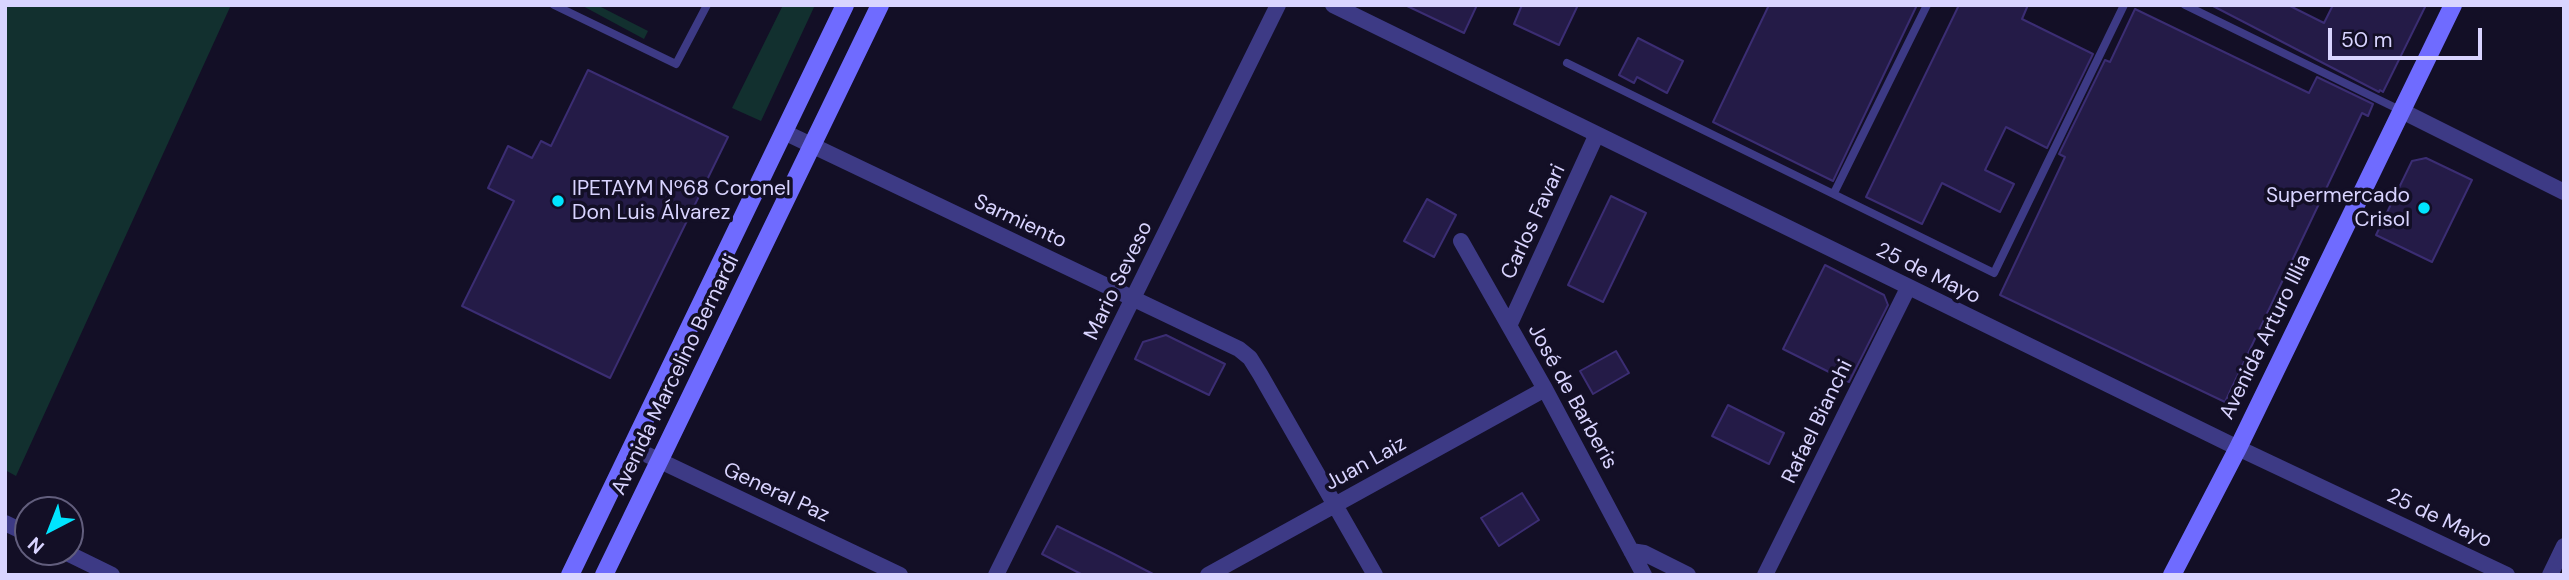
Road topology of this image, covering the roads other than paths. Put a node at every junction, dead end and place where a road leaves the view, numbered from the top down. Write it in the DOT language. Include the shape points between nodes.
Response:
graph roads {
  1 [pos="554,5"];
  2 [pos="707,5"];
  3 [pos="845,5"];
  4 [pos="880,5"];
  5 [pos="1278,5"];
  6 [pos="1333,5"];
  7 [pos="1927,5"];
  8 [pos="2124,5"];
  9 [pos="2185,5"];
  10 [pos="2453,5"];
  11 [pos="1567,63"];
  12 [pos="2402,111"];
  13 [pos="784,132"];
  14 [pos="1597,136"];
  15 [pos="811,146"];
  16 [pos="2564,191"];
  17 [pos="1833,192"];
  18 [pos="1461,241"];
  19 [pos="1908,288"];
  20 [pos="1134,299"];
  21 [pos="1509,326"];
  22 [pos="1545,389"];
  23 [pos="633,448"];
  24 [pos="2238,448"];
  25 [pos="659,461"];
  26 [pos="1337,505"];
  27 [pos="2564,546"];
  28 [pos="1631,551"];
  29 [pos="84,561"];
  30 [pos="112,575"];
  31 [pos="570,575"];
  32 [pos="604,575"];
  33 [pos="900,575"];
  34 [pos="996,575"];
  35 [pos="1208,575"];
  36 [pos="1375,575"];
  37 [pos="1644,575"];
  38 [pos="1688,575"];
  39 [pos="1765,575"];
  40 [pos="2172,575"];
  41 [pos="2507,575"];
  42 [pos="2550,575"];
  1 -- 2 [label="lane" via="676,64"];
  3 -- 13 [label="main road, Avenida Marcelino Bernardi"];
  4 -- 15 [label="main road, Avenida Marcelino Bernardi"];
  5 -- 20 [label="street, Mario Seveso"];
  6 -- 14 [label="street, 25 de Mayo"];
  7 -- 17 [label="lane"];
  8 -- 17 [label="lane" via="1994,273"];
  9 -- 12 [label="lane"];
  10 -- 12 [label="main road, Avenida Arturo Illia"];
  11 -- 17 [label="lane"];
  12 -- 16 [label="street"];
  12 -- 24 [label="main road, Avenida Arturo Illia"];
  13 -- 15 [label="street, Sarmiento"];
  13 -- 23 [label="main road, Avenida Marcelino Bernardi"];
  14 -- 19 [label="street, 25 de Mayo"];
  14 -- 21 [label="street, Carlos Favari"];
  15 -- 20 [label="street, Sarmiento"];
  15 -- 25 [label="main road, Avenida Marcelino Bernardi"];
  18 -- 21 [label="street, José de Barberis"];
  19 -- 24 [label="street, 25 de Mayo"];
  19 -- 39 [label="street, Rafael Bianchi"];
  20 -- 26 [label="street, Sarmiento" via="1250,358"];
  20 -- 34 [label="street, Mario Seveso"];
  21 -- 22 [label="street, José de Barberis"];
  22 -- 26 [label="street, Juan Laiz"];
  22 -- 28 [label="street, José de Barberis"];
  23 -- 25 [label="street, General Paz"];
  23 -- 31 [label="main road, Avenida Marcelino Bernardi"];
  24 -- 40 [label="main road, Avenida Arturo Illia"];
  24 -- 41 [label="street, 25 de Mayo"];
  25 -- 32 [label="main road, Avenida Marcelino Bernardi"];
  25 -- 33 [label="street, General Paz"];
  26 -- 35 [label="street, Juan Laiz"];
  26 -- 36 [label="street"];
  27 -- 42 [label="street"];
  28 -- 37 [label="street, José de Barberis"];
  28 -- 38 [label="street"];
  29 -- 30 [label="street"];
}
